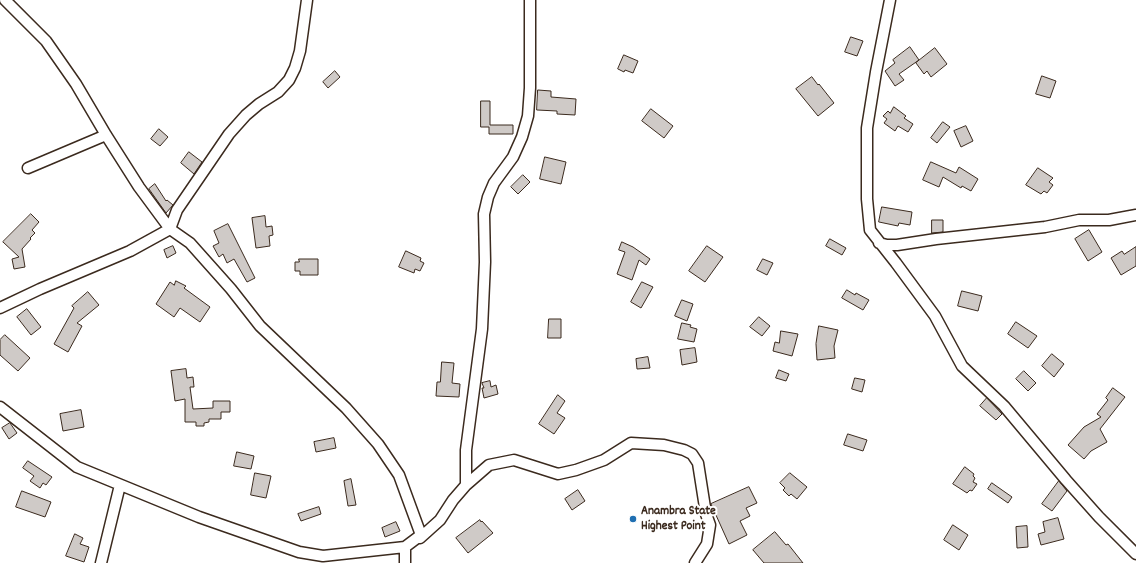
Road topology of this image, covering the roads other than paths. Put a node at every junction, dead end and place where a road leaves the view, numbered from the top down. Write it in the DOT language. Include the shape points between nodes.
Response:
graph roads {
  1 [pos="5,0"];
  2 [pos="307,0"];
  3 [pos="530,0"];
  4 [pos="890,0"];
  5 [pos="106,135"];
  6 [pos="28,168"];
  7 [pos="1136,215"];
  8 [pos="170,229"];
  9 [pos="879,243"];
  10 [pos="0,308"];
  11 [pos="0,407"];
  12 [pos="120,485"];
  13 [pos="466,485"];
  14 [pos="421,535"];
  15 [pos="405,547"];
  16 [pos="1136,554"];
  17 [pos="101,563"];
  18 [pos="405,563"];
  19 [pos="695,563"];
  1 -- 5 [label="street" via="46,41 76,84"];
  2 -- 8 [label="street" via="300,51 289,80 278,92 246,115 229,134 177,210"];
  3 -- 13 [label="street" via="528,116 513,157 494,183 484,214 482,329 466,450"];
  4 -- 9 [label="street" via="867,128 867,199 870,230"];
  5 -- 6 [label="street"];
  5 -- 8 [label="street"];
  7 -- 9 [label="street" via="897,244"];
  8 -- 10 [label="street" via="130,251"];
  8 -- 14 [label="street" via="190,243 260,326 346,408 378,444 400,475"];
  9 -- 16 [label="street" via="935,316 962,366 1004,406 1099,517"];
  11 -- 12 [label="street" via="78,467"];
  12 -- 15 [label="street" via="199,517 299,552 322,556"];
  12 -- 17 [label="street"];
  13 -- 14 [label="street" via="440,520 420,538"];
  13 -- 19 [label="street" via="489,465 514,460 558,474 604,460 631,443 684,450 692,454 698,463 710,524 707,544"];
  14 -- 15 [label="street"];
  15 -- 18 [label="street"];
}
